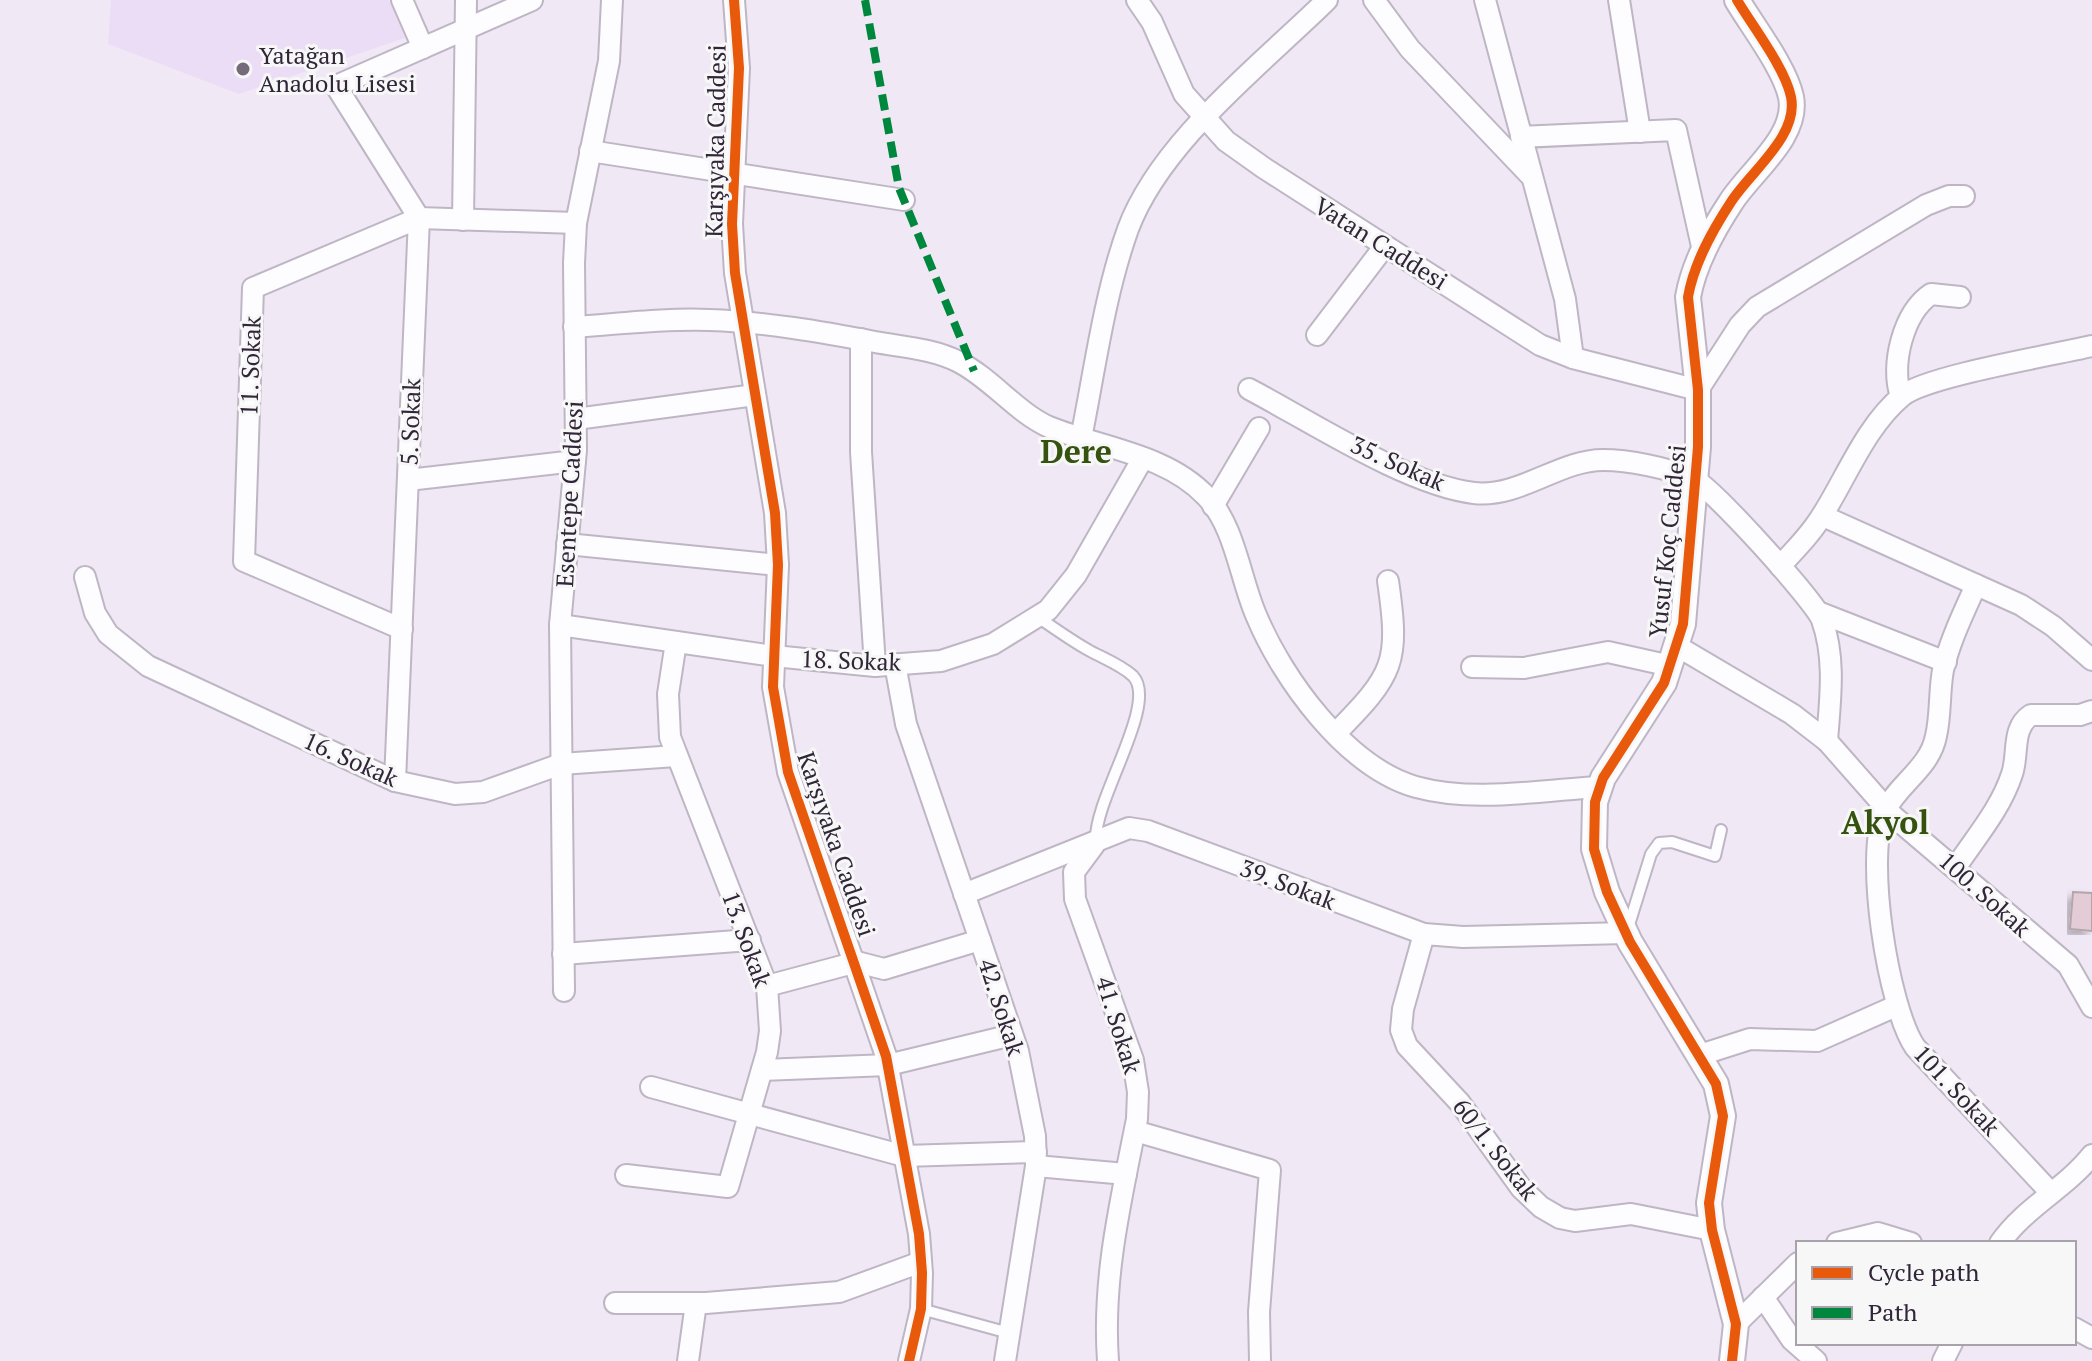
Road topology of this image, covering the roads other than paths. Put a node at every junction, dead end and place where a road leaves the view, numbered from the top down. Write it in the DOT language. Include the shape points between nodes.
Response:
graph roads {
  1 [pos="402,0"];
  2 [pos="466,0"];
  3 [pos="532,0"];
  4 [pos="612,0"];
  5 [pos="734,0"];
  6 [pos="1137,0"];
  7 [pos="1327,0"];
  8 [pos="1374,0"];
  9 [pos="1485,0"];
  10 [pos="1619,0"];
  11 [pos="1737,0"];
  12 [pos="468,28"];
  13 [pos="423,48"];
  14 [pos="1204,120"];
  15 [pos="1640,132"];
  16 [pos="1521,137"];
  17 [pos="590,151"];
  18 [pos="734,172"];
  19 [pos="1532,177"];
  20 [pos="1964,196"];
  21 [pos="904,200"];
  22 [pos="419,218"];
  23 [pos="463,220"];
  24 [pos="576,223"];
  25 [pos="1384,247"];
  26 [pos="1703,251"];
  27 [pos="1960,297"];
  28 [pos="743,323"];
  29 [pos="574,327"];
  30 [pos="1317,335"];
  31 [pos="861,339"];
  32 [pos="2092,346"];
  33 [pos="1573,358"];
  34 [pos="1249,389"];
  35 [pos="1698,390"];
  36 [pos="755,395"];
  37 [pos="1901,396"];
  38 [pos="576,419"];
  39 [pos="1259,428"];
  40 [pos="1081,438"];
  41 [pos="1143,458"];
  42 [pos="575,461"];
  43 [pos="1695,478"];
  44 [pos="408,480"];
  45 [pos="1213,506"];
  46 [pos="1823,516"];
  47 [pos="567,544"];
  48 [pos="778,565"];
  49 [pos="1780,566"];
  50 [pos="85,577"];
  51 [pos="1388,581"];
  52 [pos="1976,585"];
  53 [pos="1818,612"];
  54 [pos="1038,617"];
  55 [pos="560,625"];
  56 [pos="402,629"];
  57 [pos="676,642"];
  58 [pos="774,656"];
  59 [pos="1674,656"];
  60 [pos="2092,660"];
  61 [pos="1946,662"];
  62 [pos="885,665"];
  63 [pos="1472,667"];
  64 [pos="2092,711"];
  65 [pos="1336,733"];
  66 [pos="1827,741"];
  67 [pos="676,756"];
  68 [pos="561,764"];
  69 [pos="395,781"];
  70 [pos="1600,787"];
  71 [pos="1886,808"];
  72 [pos="1721,830"];
  73 [pos="1097,842"];
  74 [pos="1956,867"];
  75 [pos="964,894"];
  76 [pos="1626,933"];
  77 [pos="1424,934"];
  78 [pos="750,940"];
  79 [pos="980,940"];
  80 [pos="563,954"];
  81 [pos="857,962"];
  82 [pos="767,986"];
  83 [pos="564,991"];
  84 [pos="1896,1006"];
  85 [pos="2092,1007"];
  86 [pos="1012,1035"];
  87 [pos="1700,1055"];
  88 [pos="888,1065"];
  89 [pos="762,1070"];
  90 [pos="651,1087"];
  91 [pos="750,1114"];
  92 [pos="1135,1131"];
  93 [pos="2092,1155"];
  94 [pos="904,1156"];
  95 [pos="1036,1159"];
  96 [pos="1126,1174"];
  97 [pos="626,1175"];
  98 [pos="2051,1193"];
  99 [pos="1712,1230"];
  100 [pos="1845,1241"];
  101 [pos="1904,1241"];
  102 [pos="2002,1241"];
  103 [pos="921,1262"];
  104 [pos="1796,1265"];
  105 [pos="1763,1297"];
  106 [pos="615,1303"];
  107 [pos="696,1303"];
  108 [pos="921,1309"];
  109 [pos="1736,1324"];
  110 [pos="1009,1333"];
  111 [pos="1796,1344"];
  112 [pos="1798,1345"];
  113 [pos="688,1361"];
  114 [pos="909,1361"];
  115 [pos="1005,1361"];
  116 [pos="1108,1361"];
  117 [pos="1260,1361"];
  118 [pos="1732,1361"];
  119 [pos="1816,1361"];
  1 -- 13 [label="street"];
  2 -- 12 [label="street"];
  3 -- 12 [label="street"];
  4 -- 17 [label="street, Esentepe Caddesi" via="609,61"];
  5 -- 18 [label="street, Karşıyaka Caddesi" via="739,68"];
  6 -- 14 [label="street, Vatan Caddesi" via="1184,94"];
  7 -- 14 [label="street"];
  8 -- 19 [label="street" via="1410,49"];
  9 -- 16 [label="street"];
  10 -- 15 [label="street"];
  11 -- 26 [label="street, Yusuf Koç Caddesi" via="1788,86 1792,109 1787,129 1732,200"];
  12 -- 13 [label="street"];
  12 -- 23 [label="street"];
  13 -- 22 [label="street" via="336,86"];
  14 -- 25 [label="street, Vatan Caddesi" via="1264,168"];
  14 -- 40 [label="street" via="1177,148 1129,228"];
  15 -- 16 [label="street"];
  15 -- 26 [label="street" via="1676,130"];
  16 -- 19 [label="street"];
  17 -- 18 [label="street"];
  17 -- 24 [label="street, Esentepe Caddesi"];
  18 -- 21 [label="street"];
  18 -- 28 [label="street, Karşıyaka Caddesi" via="735,273"];
  19 -- 33 [label="street" via="1565,299"];
  20 -- 35 [label="street" via="1926,205 1776,292 1740,325"];
  22 -- 23 [label="street, 11. Sokak"];
  22 -- 44 [label="street, 5. Sokak"];
  22 -- 56 [label="street, 11. Sokak" via="253,288 244,561"];
  23 -- 24 [label="street, 11. Sokak"];
  24 -- 29 [label="street, Esentepe Caddesi"];
  25 -- 30 [label="street"];
  25 -- 33 [label="street, Vatan Caddesi" via="1506,326"];
  26 -- 35 [label="street, Yusuf Koç Caddesi" via="1688,297"];
  27 -- 37 [label="street" via="1931,294 1918,308 1897,360"];
  28 -- 29 [label="street"];
  28 -- 31 [label="street"];
  28 -- 36 [label="street, Karşıyaka Caddesi"];
  29 -- 38 [label="street, Esentepe Caddesi"];
  31 -- 40 [label="street" via="934,352 958,362 1045,425"];
  31 -- 62 [label="street, 42. Sokak" via="860,425"];
  32 -- 37 [label="street" via="1949,378"];
  33 -- 35 [label="street, Vatan Caddesi"];
  34 -- 43 [label="street, 35. Sokak" via="1412,475 1477,493 1512,488 1602,460"];
  35 -- 43 [label="street, Yusuf Koç Caddesi"];
  36 -- 38 [label="street"];
  36 -- 48 [label="street, Karşıyaka Caddesi"];
  37 -- 46 [label="street" via="1849,467"];
  38 -- 42 [label="street, Esentepe Caddesi"];
  39 -- 45 [label="street"];
  40 -- 41 [label="street"];
  41 -- 45 [label="street" via="1177,473"];
  41 -- 54 [label="street, 18. Sokak" via="1076,575"];
  42 -- 44 [label="street"];
  42 -- 47 [label="street, Esentepe Caddesi"];
  43 -- 49 [label="street"];
  43 -- 59 [label="street, Yusuf Koç Caddesi" via="1685,599"];
  44 -- 56 [label="street, 5. Sokak"];
  45 -- 65 [label="street" via="1266,640 1284,672"];
  46 -- 49 [label="street"];
  46 -- 52 [label="street"];
  47 -- 48 [label="street"];
  47 -- 55 [label="street, Esentepe Caddesi"];
  48 -- 58 [label="street, Karşıyaka Caddesi"];
  49 -- 53 [label="street"];
  50 -- 69 [label="street, 16. Sokak" via="95,613 108,634 148,666"];
  51 -- 65 [label="street" via="1393,658 1378,691"];
  52 -- 60 [label="street" via="2021,605"];
  52 -- 61 [label="street"];
  53 -- 61 [label="street"];
  53 -- 66 [label="street" via="1831,660"];
  54 -- 62 [label="street, 18. Sokak" via="971,652 941,661"];
  54 -- 73 [label="lane" via="1119,665 1139,684 1142,695 1098,811"];
  55 -- 57 [label="street, 18. Sokak"];
  55 -- 68 [label="street, Esentepe Caddesi"];
  56 -- 69 [label="street, 5. Sokak"];
  57 -- 58 [label="street, 18. Sokak"];
  57 -- 67 [label="street, 13. Sokak" via="668,694"];
  58 -- 62 [label="street, 18. Sokak"];
  58 -- 81 [label="street, Karşıyaka Caddesi" via="773,687 788,772"];
  59 -- 63 [label="street, 100. Sokak" via="1608,652 1524,668"];
  59 -- 66 [label="street, 100. Sokak" via="1792,714"];
  59 -- 70 [label="street, Yusuf Koç Caddesi" via="1653,703 1612,760"];
  61 -- 71 [label="street" via="1933,747"];
  62 -- 75 [label="street, 42. Sokak"];
  64 -- 74 [label="street" via="2025,719 2003,796"];
  65 -- 70 [label="street" via="1386,773 1414,786 1471,794"];
  66 -- 71 [label="street, 100. Sokak"];
  67 -- 68 [label="street, 16. Sokak"];
  67 -- 78 [label="street, 13. Sokak"];
  68 -- 69 [label="street, 16. Sokak" via="483,792 455,794"];
  68 -- 80 [label="street, Esentepe Caddesi"];
  70 -- 76 [label="street, Yusuf Koç Caddesi" via="1594,849"];
  71 -- 74 [label="street, 100. Sokak"];
  71 -- 84 [label="street, 101. Sokak" via="1875,841 1875,879"];
  72 -- 76 [label="lane" via="1715,856 1659,843"];
  73 -- 75 [label="street, 39. Sokak"];
  73 -- 77 [label="street, 39. Sokak" via="1129,828 1148,831"];
  73 -- 92 [label="street, 41. Sokak" via="1074,872 1075,899 1133,1060 1138,1092"];
  74 -- 85 [label="street, 100. Sokak" via="2068,965"];
  75 -- 79 [label="street, 42. Sokak"];
  76 -- 77 [label="street, 39. Sokak"];
  76 -- 87 [label="street, Yusuf Koç Caddesi"];
  77 -- 99 [label="street, 60/1. Sokak" via="1401,1030 1413,1057 1460,1103 1521,1188 1560,1218 1631,1214"];
  78 -- 80 [label="street"];
  78 -- 82 [label="street, 13. Sokak"];
  79 -- 81 [label="street" via="884,969"];
  79 -- 86 [label="street, 42. Sokak"];
  80 -- 83 [label="street, Esentepe Caddesi"];
  81 -- 82 [label="street"];
  81 -- 88 [label="street, Karşıyaka Caddesi"];
  82 -- 89 [label="street, 13. Sokak" via="770,1031"];
  84 -- 87 [label="street" via="1817,1041 1750,1039"];
  84 -- 98 [label="street, 101. Sokak" via="1915,1047"];
  86 -- 88 [label="street"];
  86 -- 95 [label="street, 42. Sokak" via="1028,1094"];
  87 -- 99 [label="street, Yusuf Koç Caddesi" via="1716,1084 1723,1116 1709,1203"];
  88 -- 89 [label="street"];
  88 -- 94 [label="street, Karşıyaka Caddesi"];
  89 -- 91 [label="street, 13. Sokak"];
  90 -- 91 [label="street"];
  91 -- 94 [label="street"];
  91 -- 97 [label="street, 13. Sokak" via="728,1187"];
  92 -- 96 [label="street, 41. Sokak"];
  92 -- 117 [label="street" via="1270,1170"];
  93 -- 98 [label="street"];
  94 -- 95 [label="street"];
  94 -- 103 [label="street, Karşıyaka Caddesi"];
  95 -- 96 [label="street"];
  95 -- 110 [label="street, 42. Sokak"];
  96 -- 116 [label="street, 41. Sokak" via="1107,1279"];
  98 -- 102 [label="street"];
  99 -- 109 [label="street, Yusuf Koç Caddesi"];
  100 -- 101 [label="street" via="1878,1233"];
  103 -- 107 [label="street" via="839,1292"];
  103 -- 108 [label="street, Karşıyaka Caddesi"];
  104 -- 105 [label="street"];
  105 -- 109 [label="street"];
  105 -- 111 [label="street"];
  106 -- 107 [label="street"];
  107 -- 113 [label="street"];
  108 -- 110 [label="lane"];
  108 -- 114 [label="street, Karşıyaka Caddesi"];
  109 -- 118 [label="street, Yusuf Koç Caddesi"];
  110 -- 115 [label="street, 42. Sokak"];
  112 -- 119 [label="street"];
}
